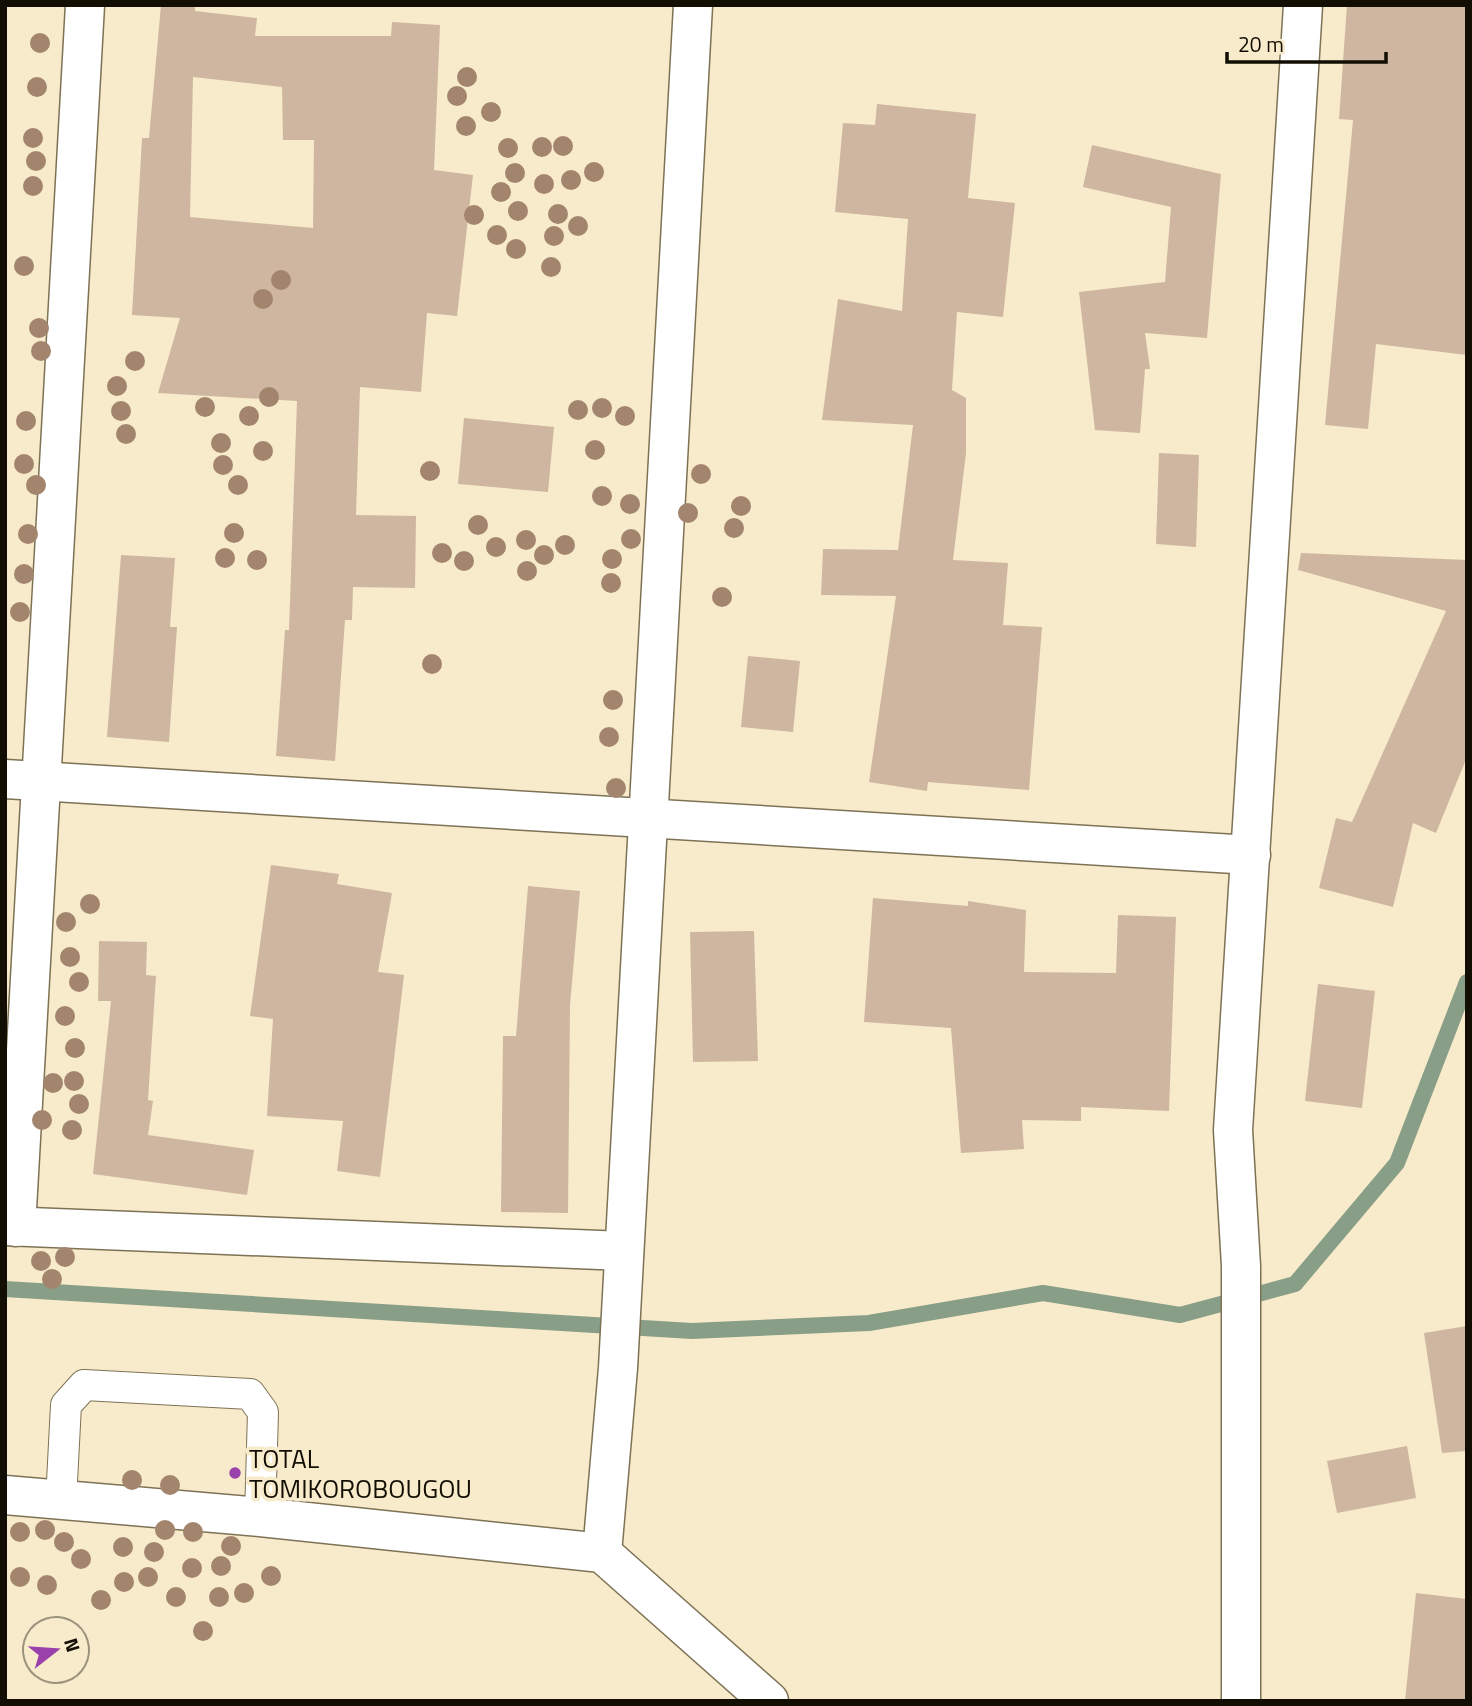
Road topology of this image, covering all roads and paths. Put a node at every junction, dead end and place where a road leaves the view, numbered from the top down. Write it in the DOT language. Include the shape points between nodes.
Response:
graph roads {
  1 [pos="85,5"];
  2 [pos="693,5"];
  3 [pos="1303,5"];
  4 [pos="23,780"];
  5 [pos="648,818"];
  6 [pos="1251,855"];
  7 [pos="10,1227"];
  8 [pos="623,1264"];
  9 [pos="5,1495"];
  10 [pos="61,1501"];
  11 [pos="260,1517"];
  12 [pos="602,1553"];
  13 [pos="769,1701"];
  14 [pos="1241,1701"];
  1 -- 4 [label="street"];
  2 -- 5 [label="street"];
  3 -- 6 [label="street"];
  4 -- 5 [label="street"];
  4 -- 7 [label="street"];
  5 -- 6 [label="street"];
  5 -- 8 [label="street"];
  6 -- 14 [label="street" via="1233,1130 1241,1266"];
  7 -- 8 [label="street"];
  8 -- 12 [label="street"];
  9 -- 10 [label="street"];
  10 -- 11 [label="street"];
  10 -- 11 [label="lane" via="66,1405 84,1385 250,1394 263,1412"];
  11 -- 12 [label="street"];
  12 -- 13 [label="street"];
}
